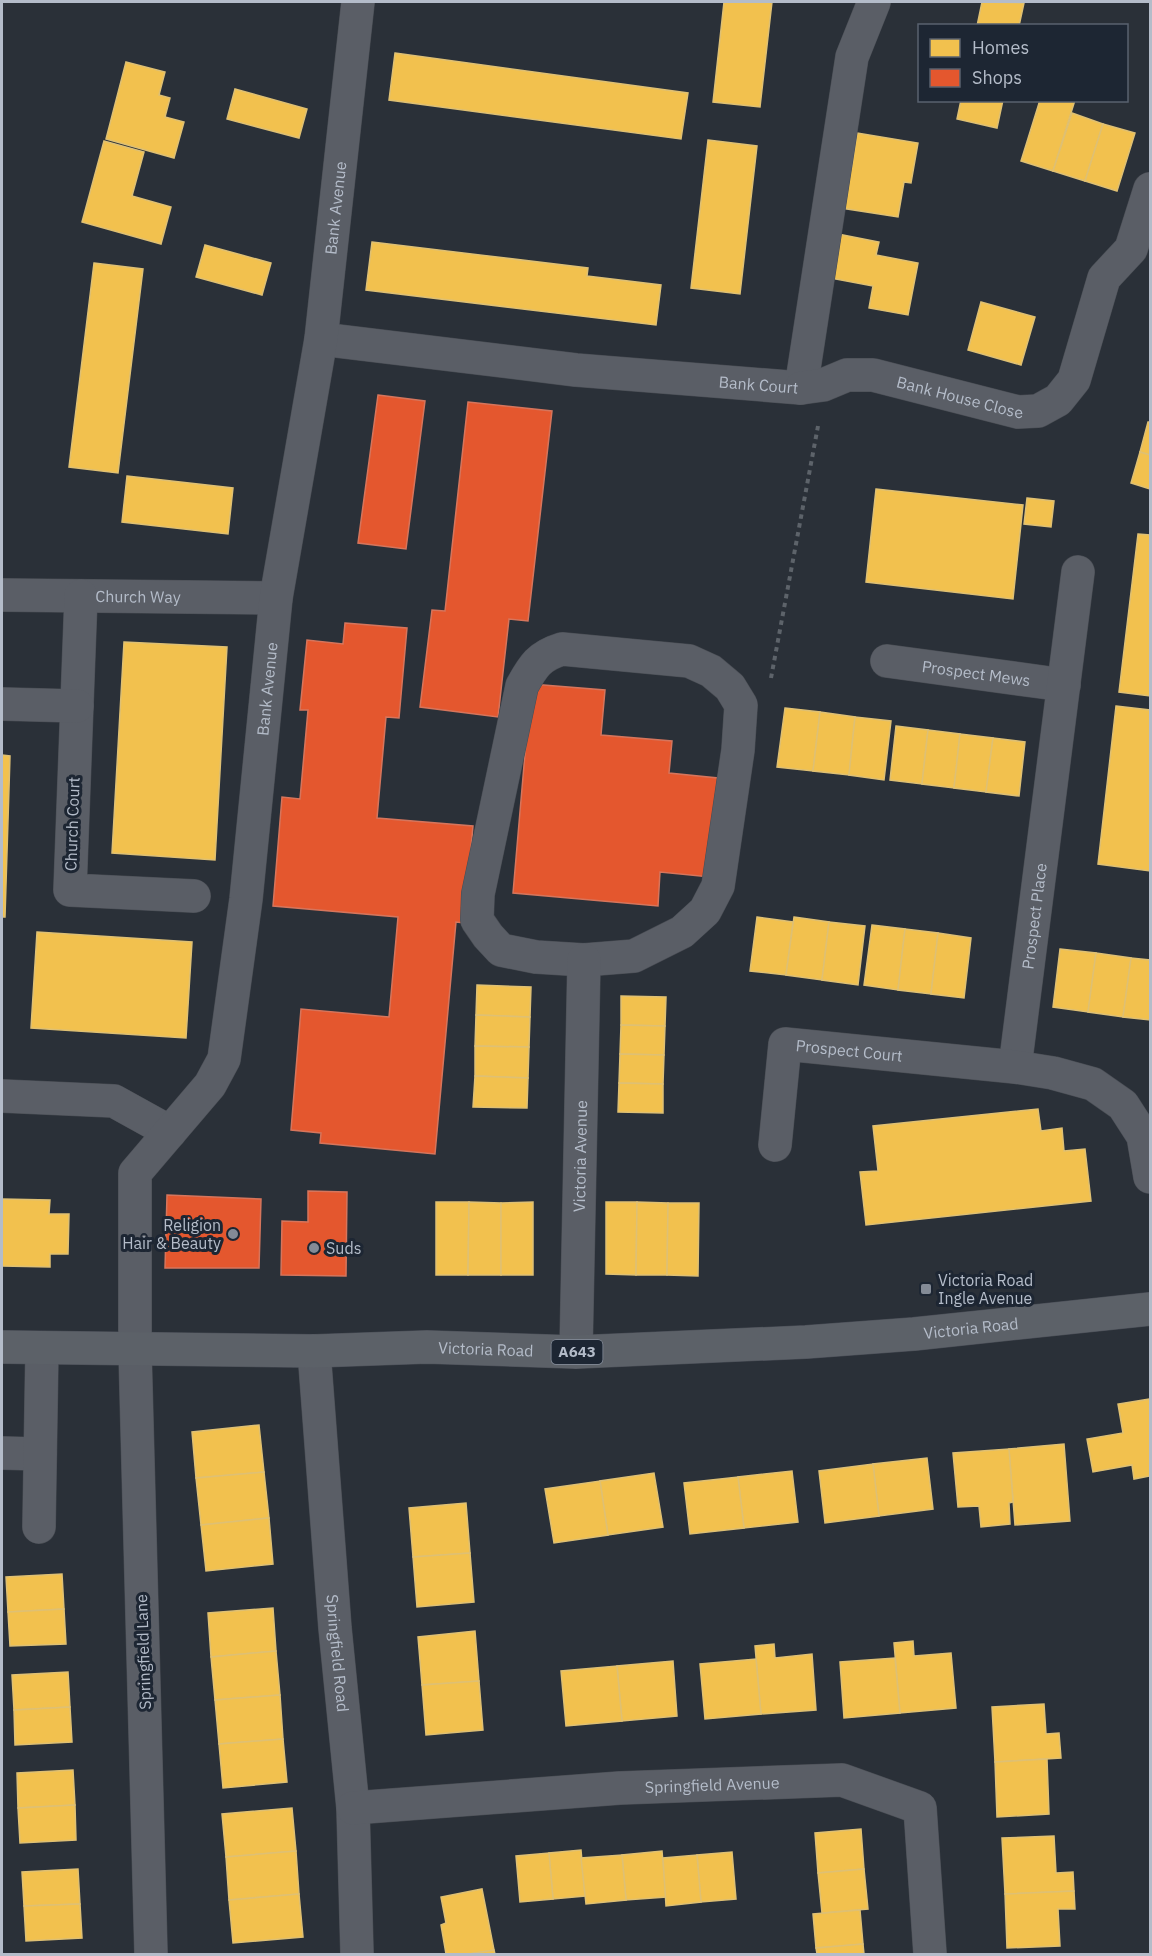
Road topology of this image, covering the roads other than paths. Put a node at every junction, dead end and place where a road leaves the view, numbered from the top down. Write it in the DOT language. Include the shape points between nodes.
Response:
graph roads {
  1 [pos="357,2"];
  2 [pos="874,2"];
  3 [pos="1150,189"];
  4 [pos="321,339"];
  5 [pos="801,388"];
  6 [pos="1078,572"];
  7 [pos="2,595"];
  8 [pos="81,596"];
  9 [pos="276,598"];
  10 [pos="887,661"];
  11 [pos="1064,685"];
  12 [pos="2,704"];
  13 [pos="77,706"];
  14 [pos="194,896"];
  15 [pos="584,960"];
  16 [pos="1014,1067"];
  17 [pos="2,1096"];
  18 [pos="170,1132"];
  19 [pos="775,1145"];
  20 [pos="1150,1177"];
  21 [pos="1150,1309"];
  22 [pos="2,1347"];
  23 [pos="42,1348"];
  24 [pos="135,1350"];
  25 [pos="314,1351"];
  26 [pos="576,1352"];
  27 [pos="2,1453"];
  28 [pos="40,1454"];
  29 [pos="39,1527"];
  30 [pos="353,1808"];
  31 [pos="151,1954"];
  32 [pos="357,1954"];
  33 [pos="930,1954"];
  1 -- 4 [label="street, Bank Avenue"];
  2 -- 5 [label="street, Bank Court" via="852,57"];
  3 -- 5 [label="street, Bank House Close" via="1131,249 1104,278 1074,380 1058,400 1038,411 1018,412 873,375 847,375 823,386"];
  4 -- 5 [label="street, Bank Court" via="576,369"];
  4 -- 9 [label="street, Bank Avenue"];
  6 -- 11 [label="street, Prospect Place"];
  7 -- 8 [label="street, Church Way"];
  8 -- 9 [label="street, Church Way"];
  8 -- 13 [label="street, Church Court"];
  9 -- 18 [label="street, Bank Avenue" via="246,899 224,1059 210,1085"];
  10 -- 11 [label="street, Prospect Mews"];
  11 -- 16 [label="street, Prospect Place"];
  12 -- 13 [label="street"];
  13 -- 14 [label="street, Church Court" via="70,890"];
  15 -- 15 [label="street" via="634,956 682,932 705,911 718,886 741,705 730,687 711,671 689,661 562,649 546,654 522,686 478,894 477,920 501,950"];
  15 -- 26 [label="street, Victoria Avenue"];
  16 -- 19 [label="street, Prospect Court" via="785,1044"];
  16 -- 20 [label="street" via="1093,1084 1122,1105 1143,1136"];
  17 -- 18 [label="street" via="114,1101"];
  18 -- 24 [label="street, Bank Avenue" via="135,1173"];
  21 -- 26 [label="main road, Victoria Road / A643" via="914,1334"];
  22 -- 23 [label="main road, Victoria Road / A643"];
  23 -- 24 [label="main road, Victoria Road / A643"];
  23 -- 28 [label="street"];
  24 -- 25 [label="main road, Victoria Road / A643"];
  24 -- 31 [label="street, Springfield Lane"];
  25 -- 26 [label="main road, Victoria Road / A643" via="427,1347"];
  25 -- 30 [label="street, Springfield Road"];
  27 -- 28 [label="street"];
  28 -- 29 [label="street"];
  30 -- 32 [label="street, Springfield Road"];
  30 -- 33 [label="street, Springfield Avenue" via="620,1788 842,1780 920,1808"];
}
